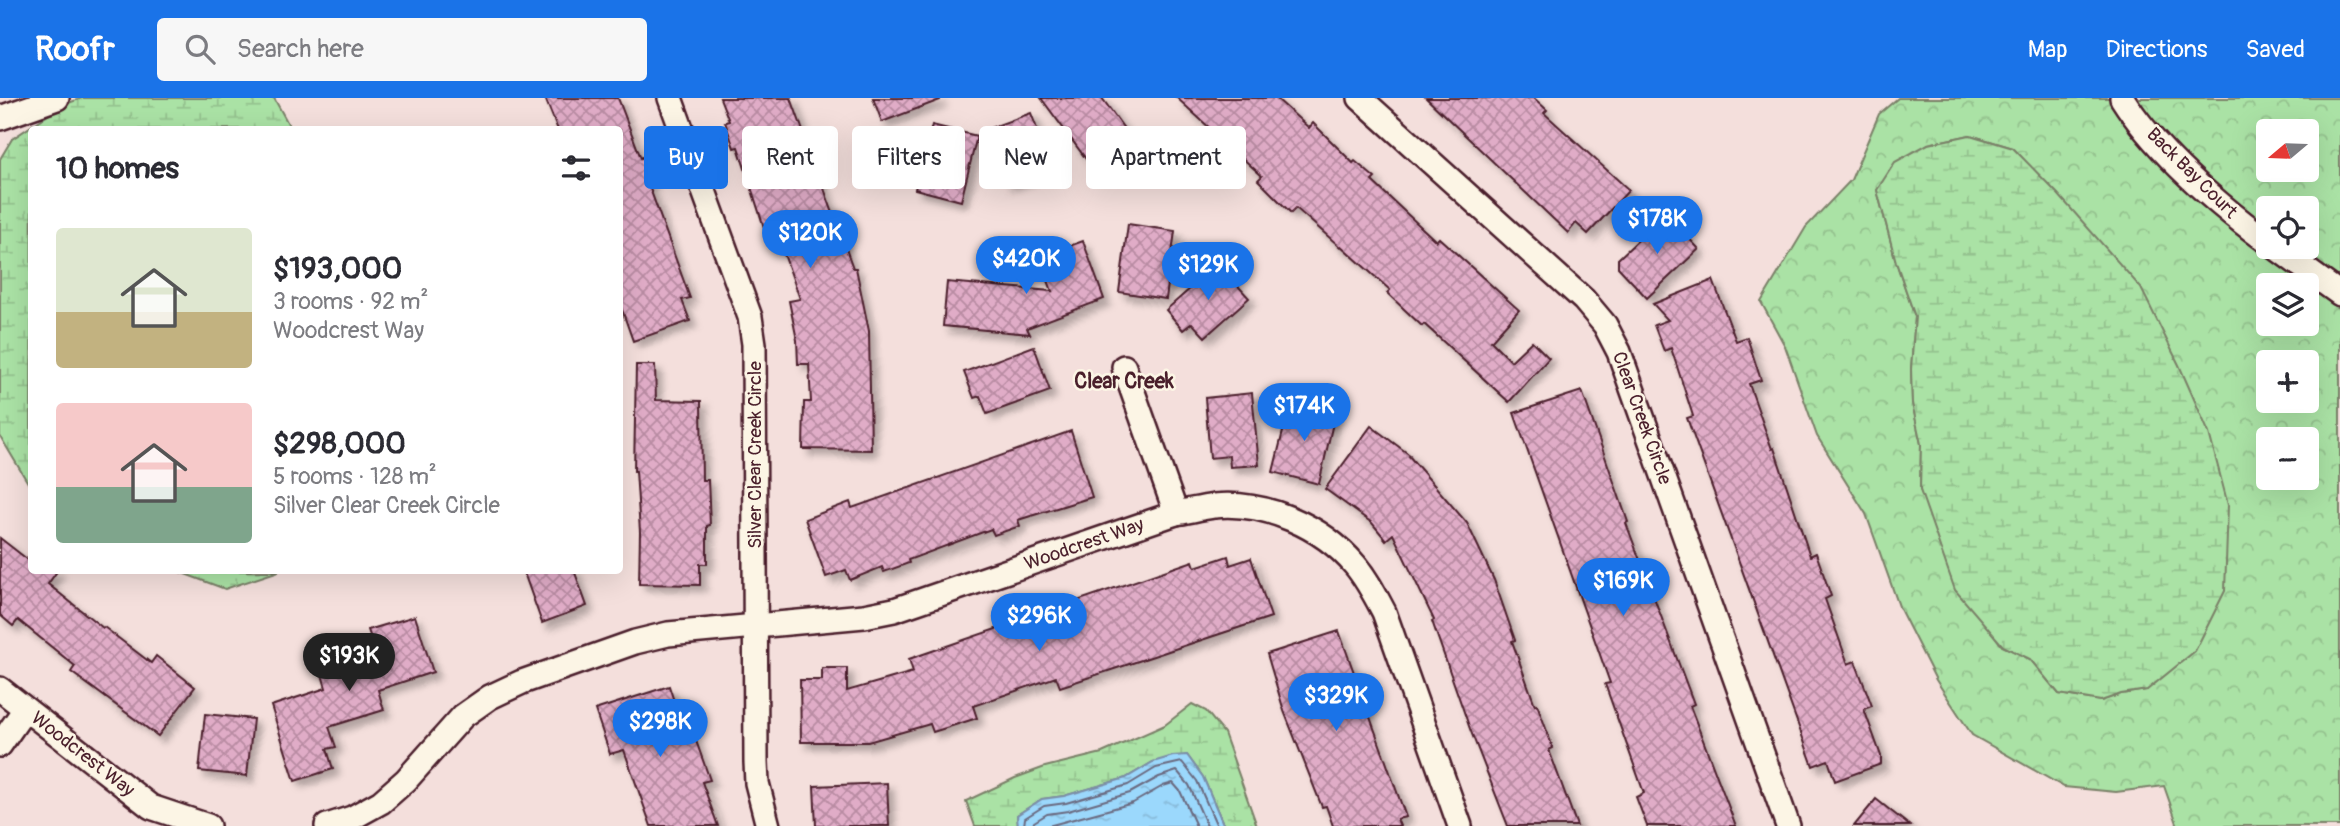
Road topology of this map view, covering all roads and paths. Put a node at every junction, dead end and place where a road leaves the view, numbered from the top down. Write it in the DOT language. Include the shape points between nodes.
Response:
graph roads {
  1 [pos="57,98"];
  2 [pos="670,98"];
  3 [pos="1360,98"];
  4 [pos="2122,98"];
  5 [pos="0,118"];
  6 [pos="2256,233"];
  7 [pos="2292,259"];
  8 [pos="2340,294"];
  9 [pos="1124,367"];
  10 [pos="1176,513"];
  11 [pos="756,625"];
  12 [pos="0,689"];
  13 [pos="25,709"];
  14 [pos="0,744"];
  15 [pos="208,826"];
  16 [pos="327,826"];
  17 [pos="768,826"];
  18 [pos="1460,826"];
  19 [pos="1788,826"];
  1 -- 5 [label="street"];
  2 -- 11 [label="street, Silver Clear Creek Circle" via="750,317"];
  3 -- 19 [label="street, Clear Creek Circle" via="1584,300 1605,325 1619,352"];
  4 -- 6 [label="street, Back Bay Court" via="2176,163"];
  7 -- 8 [label="street"];
  9 -- 10 [label="street"];
  10 -- 11 [label="street, Woodcrest Way" via="894,610"];
  10 -- 18 [label="street, Woodcrest Way" via="1216,506 1271,512 1330,541 1354,564 1384,612"];
  11 -- 16 [label="street, Woodcrest Way" via="635,642 522,682 463,716 381,802"];
  11 -- 17 [label="street, Silver Clear Creek Circle" via="757,783"];
  12 -- 13 [label="street, Woodcrest Way"];
  13 -- 14 [label="street"];
  13 -- 15 [label="street, Woodcrest Way" via="151,807"];
}
